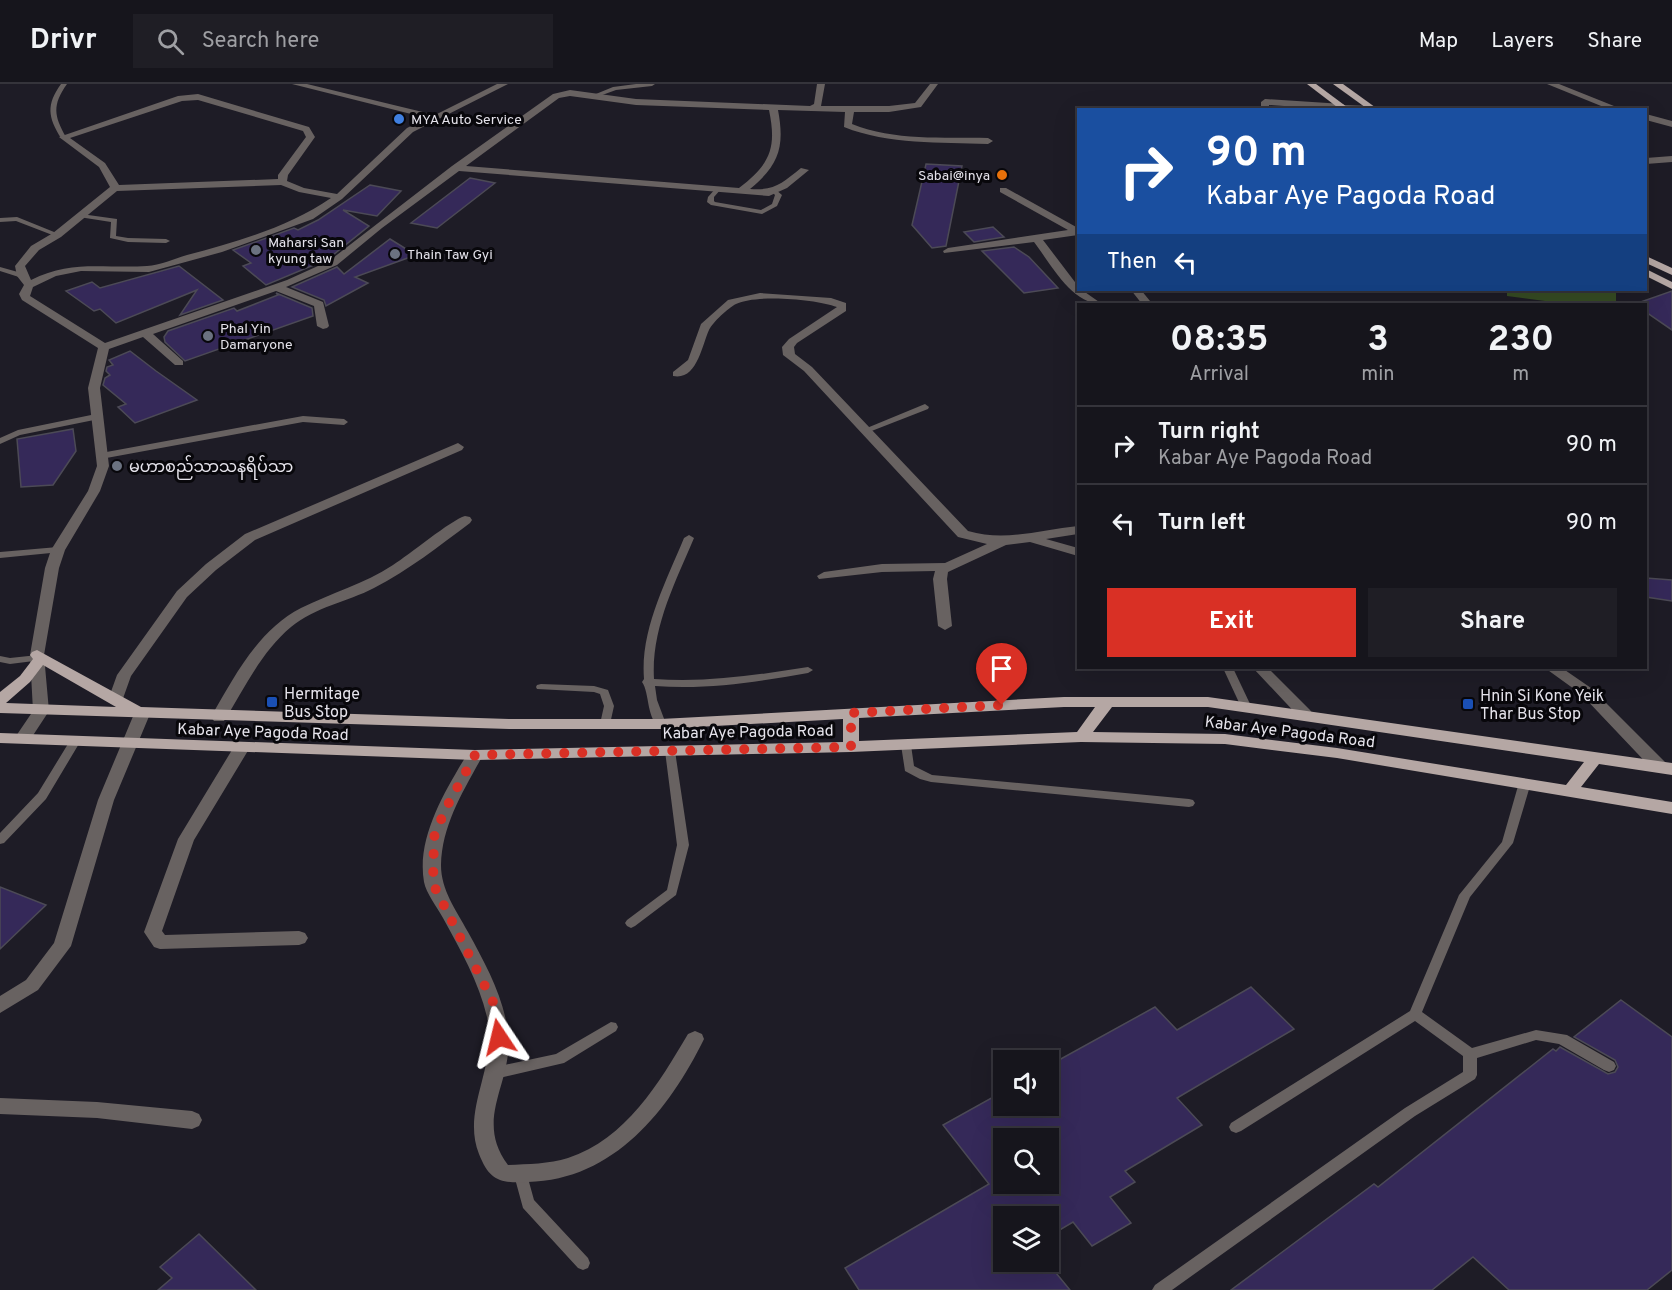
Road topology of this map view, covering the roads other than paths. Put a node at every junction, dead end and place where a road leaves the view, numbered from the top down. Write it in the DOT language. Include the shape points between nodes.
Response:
graph roads {
  1 [pos="64,84"];
  2 [pos="296,84"];
  3 [pos="504,84"];
  4 [pos="652,84"];
  5 [pos="821,84"];
  6 [pos="934,84"];
  7 [pos="1311,84"];
  8 [pos="1336,84"];
  9 [pos="1551,84"];
  10 [pos="594,96"];
  11 [pos="773,108"];
  12 [pos="813,108"];
  13 [pos="1265,108"];
  14 [pos="1345,108"];
  15 [pos="1372,108"];
  16 [pos="1615,108"];
  17 [pos="850,109"];
  18 [pos="434,117"];
  19 [pos="1647,117"];
  20 [pos="1672,124"];
  21 [pos="63,137"];
  22 [pos="988,141"];
  23 [pos="1672,159"];
  24 [pos="1647,161"];
  25 [pos="455,168"];
  26 [pos="804,170"];
  27 [pos="282,182"];
  28 [pos="115,188"];
  29 [pos="718,189"];
  30 [pos="741,190"];
  31 [pos="1003,190"];
  32 [pos="774,191"];
  33 [pos="339,197"];
  34 [pos="81,216"];
  35 [pos="0,220"];
  36 [pos="1077,231"];
  37 [pos="1077,232"];
  38 [pos="57,235"];
  39 [pos="1037,239"];
  40 [pos="166,241"];
  41 [pos="948,251"];
  42 [pos="1647,260"];
  43 [pos="0,269"];
  44 [pos="1672,272"];
  45 [pos="1647,273"];
  46 [pos="26,280"];
  47 [pos="1672,286"];
  48 [pos="275,287"];
  49 [pos="1077,291"];
  50 [pos="1078,291"];
  51 [pos="1137,291"];
  52 [pos="1096,303"];
  53 [pos="1146,303"];
  54 [pos="323,326"];
  55 [pos="145,333"];
  56 [pos="104,347"];
  57 [pos="179,363"];
  58 [pos="677,374"];
  59 [pos="925,407"];
  60 [pos="96,417"];
  61 [pos="344,422"];
  62 [pos="866,430"];
  63 [pos="0,441"];
  64 [pos="458,447"];
  65 [pos="101,456"];
  66 [pos="465,520"];
  67 [pos="1077,530"];
  68 [pos="689,538"];
  69 [pos="1033,539"];
  70 [pos="1002,542"];
  71 [pos="58,550"];
  72 [pos="1077,552"];
  73 [pos="0,555"];
  74 [pos="945,567"];
  75 [pos="824,576"];
  76 [pos="945,626"];
  77 [pos="0,658"];
  78 [pos="38,658"];
  79 [pos="1228,669"];
  80 [pos="1261,669"];
  81 [pos="1553,669"];
  82 [pos="808,670"];
  83 [pos="647,682"];
  84 [pos="541,687"];
  85 [pos="0,700"];
  86 [pos="116,700"];
  87 [pos="1108,701"];
  88 [pos="1246,706"];
  89 [pos="0,708"];
  90 [pos="41,711"];
  91 [pos="851,713"];
  92 [pos="142,714"];
  93 [pos="1305,714"];
  94 [pos="219,717"];
  95 [pos="605,724"];
  96 [pos="661,724"];
  97 [pos="1081,737"];
  98 [pos="0,738"];
  99 [pos="22,739"];
  100 [pos="75,742"];
  101 [pos="129,744"];
  102 [pos="906,745"];
  103 [pos="851,747"];
  104 [pos="241,748"];
  105 [pos="670,751"];
  106 [pos="475,755"];
  107 [pos="1595,758"];
  108 [pos="1666,768"];
  109 [pos="1524,786"];
  110 [pos="1569,792"];
  111 [pos="1189,803"];
  112 [pos="1672,808"];
  113 [pos="0,840"];
  114 [pos="631,923"];
  115 [pos="298,938"];
  116 [pos="0,1006"];
  117 [pos="1414,1014"];
  118 [pos="611,1027"];
  119 [pos="695,1039"];
  120 [pos="1470,1054"];
  121 [pos="1609,1066"];
  122 [pos="495,1073"];
  123 [pos="0,1106"];
  124 [pos="192,1120"];
  125 [pos="1236,1127"];
  126 [pos="521,1175"];
  127 [pos="583,1263"];
  128 [pos="1161,1290"];
  1 -- 21 [label="lane" via="54,103 52,119"];
  2 -- 18 [label="street"];
  3 -- 18 [label="street"];
  4 -- 10 [label="lane" via="615,88"];
  5 -- 12 [label="street" via="818,105"];
  6 -- 17 [label="street" via="918,105"];
  7 -- 14 [label="main road"];
  8 -- 15 [label="main road"];
  9 -- 16 [label="street"];
  10 -- 11 [label="street" via="636,102"];
  10 -- 25 [label="street" via="556,96"];
  11 -- 12 [label="street"];
  11 -- 30 [label="street" via="779,131 774,158 760,176"];
  12 -- 17 [label="street"];
  13 -- 14 [label="street" via="1265,102"];
  17 -- 22 [label="street" via="847,125 860,130 905,137"];
  18 -- 33 [label="street" via="402,136"];
  19 -- 20 [label="street"];
  21 -- 27 [label="street" via="181,98 198,97 306,129 311,136"];
  21 -- 28 [label="street" via="97,161 113,177"];
  23 -- 24 [label="street"];
  25 -- 29 [label="street"];
  25 -- 48 [label="street" via="333,262"];
  26 -- 32 [label="street"];
  27 -- 28 [label="street"];
  27 -- 33 [label="street"];
  28 -- 34 [label="street"];
  29 -- 30 [label="street"];
  29 -- 32 [label="lane" via="711,197 713,204 762,212 775,205 779,195"];
  30 -- 32 [label="street"];
  31 -- 36 [label="street"];
  33 -- 46 [label="street" via="310,217 218,250 149,269 65,270"];
  34 -- 38 [label="street"];
  34 -- 40 [label="lane" via="115,220 112,237"];
  35 -- 38 [label="lane" via="17,219"];
  37 -- 39 [label="street"];
  38 -- 46 [label="street" via="35,248 20,266"];
  39 -- 41 [label="street"];
  39 -- 49 [label="street"];
  42 -- 44 [label="main road"];
  43 -- 46 [label="lane"];
  45 -- 47 [label="main road"];
  46 -- 56 [label="street" via="26,298"];
  48 -- 54 [label="street" via="319,304"];
  48 -- 55 [label="street"];
  50 -- 52 [label="street"];
  51 -- 53 [label="street"];
  55 -- 56 [label="street"];
  55 -- 57 [label="street"];
  56 -- 60 [label="street" via="94,388"];
  58 -- 62 [label="street" via="693,361 705,326 732,302 760,296 831,301 842,305 842,309 793,341 788,347 789,356 808,369"];
  59 -- 62 [label="lane"];
  60 -- 63 [label="lane" via="18,433"];
  60 -- 65 [label="street"];
  61 -- 65 [label="lane" via="303,419"];
  62 -- 70 [label="street" via="963,534 982,541"];
  64 -- 86 [label="street" via="250,537 182,594 124,675"];
  65 -- 71 [label="street" via="103,466 94,490"];
  66 -- 94 [label="street" via="369,585 306,610 285,625 241,678"];
  67 -- 69 [label="street"];
  68 -- 83 [label="lane" via="654,626"];
  69 -- 70 [label="street"];
  69 -- 72 [label="street"];
  70 -- 74 [label="street"];
  71 -- 73 [label="lane"];
  71 -- 78 [label="street"];
  74 -- 75 [label="street" via="882,568"];
  74 -- 76 [label="street" via="940,579"];
  77 -- 78 [label="lane"];
  78 -- 85 [label="main road" via="25,679"];
  78 -- 86 [label="main road"];
  78 -- 90 [label="street"];
  79 -- 88 [label="lane"];
  80 -- 93 [label="street"];
  81 -- 108 [label="street" via="1586,691"];
  82 -- 83 [label="lane" via="727,684 682,686"];
  83 -- 96 [label="lane" via="651,705"];
  84 -- 95 [label="lane" via="604,692 609,706"];
  86 -- 92 [label="main road"];
  87 -- 88 [label="main road, Kabar Aye Pagoda Road"];
  87 -- 91 [label="main road, Kabar Aye Pagoda Road"];
  87 -- 97 [label="main road"];
  88 -- 93 [label="main road, Kabar Aye Pagoda Road"];
  89 -- 90 [label="main road, Kabar Aye Pagoda Road"];
  90 -- 92 [label="main road, Kabar Aye Pagoda Road"];
  90 -- 99 [label="street"];
  91 -- 96 [label="main road, Kabar Aye Pagoda Road"];
  91 -- 103 [label="main road"];
  92 -- 94 [label="main road, Kabar Aye Pagoda Road"];
  92 -- 101 [label="street"];
  93 -- 107 [label="main road, Kabar Aye Pagoda Road"];
  94 -- 95 [label="main road, Kabar Aye Pagoda Road"];
  95 -- 96 [label="main road, Kabar Aye Pagoda Road"];
  97 -- 102 [label="main road, Kabar Aye Pagoda Road"];
  97 -- 109 [label="main road, Kabar Aye Pagoda Road" via="1225,739 1337,753"];
  98 -- 99 [label="main road, Kabar Aye Pagoda Road"];
  99 -- 100 [label="main road, Kabar Aye Pagoda Road"];
  100 -- 101 [label="main road, Kabar Aye Pagoda Road"];
  100 -- 113 [label="lane" via="42,796"];
  101 -- 104 [label="main road, Kabar Aye Pagoda Road"];
  101 -- 116 [label="street" via="105,800 62,946 32,985"];
  102 -- 103 [label="main road, Kabar Aye Pagoda Road"];
  102 -- 111 [label="lane" via="909,768 937,781"];
  103 -- 105 [label="main road, Kabar Aye Pagoda Road"];
  104 -- 106 [label="main road, Kabar Aye Pagoda Road"];
  104 -- 115 [label="street" via="186,839 153,932 160,942"];
  105 -- 106 [label="main road, Kabar Aye Pagoda Road"];
  105 -- 114 [label="lane" via="683,845 672,891"];
  106 -- 122 [label="street" via="434,837 433,884 493,1002 499,1037"];
  107 -- 108 [label="main road, Kabar Aye Pagoda Road"];
  107 -- 110 [label="main road"];
  109 -- 110 [label="main road, Kabar Aye Pagoda Road"];
  109 -- 117 [label="lane" via="1507,843 1465,895"];
  110 -- 112 [label="main road, Kabar Aye Pagoda Road"];
  117 -- 120 [label="lane"];
  117 -- 125 [label="lane"];
  118 -- 122 [label="lane" via="559,1059"];
  119 -- 126 [label="street" via="651,1110 609,1150 561,1171"];
  120 -- 121 [label="lane" via="1536,1035 1563,1039"];
  120 -- 128 [label="lane" via="1470,1075 1410,1112"];
  122 -- 126 [label="street" via="482,1118 483,1140 491,1161 503,1174"];
  123 -- 124 [label="street" via="97,1110"];
  126 -- 127 [label="lane" via="528,1203"];
}
